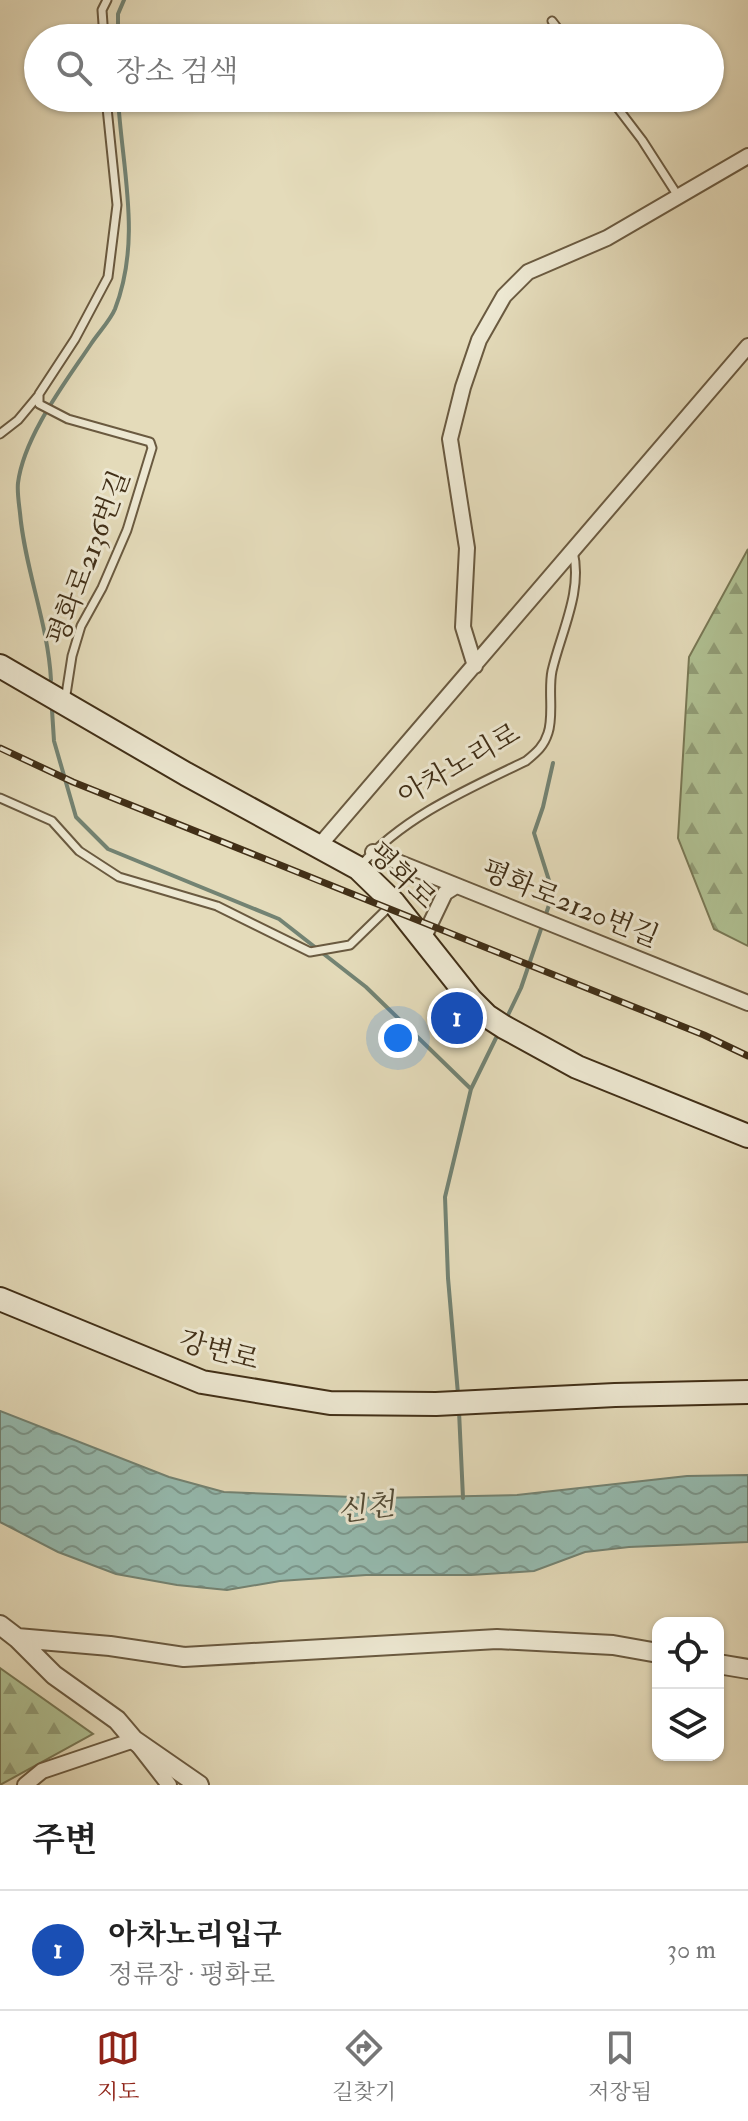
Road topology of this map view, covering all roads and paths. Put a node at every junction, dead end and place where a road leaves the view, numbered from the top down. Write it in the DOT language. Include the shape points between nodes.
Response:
graph roads {
  1 [pos="107,0"];
  2 [pos="552,21"];
  3 [pos="103,24"];
  4 [pos="554,24"];
  5 [pos="107,112"];
  6 [pos="621,112"];
  7 [pos="748,156"];
  8 [pos="678,196"];
  9 [pos="748,346"];
  10 [pos="39,394"];
  11 [pos="0,434"];
  12 [pos="573,551"];
  13 [pos="0,666"];
  14 [pos="475,666"];
  15 [pos="65,703"];
  16 [pos="0,798"];
  17 [pos="319,846"];
  18 [pos="366,860"];
  19 [pos="456,886"];
  20 [pos="394,903"];
  21 [pos="423,939"];
  22 [pos="748,1003"];
  23 [pos="748,1136"];
  24 [pos="0,1299"];
  25 [pos="748,1392"];
  26 [pos="0,1625"];
  27 [pos="17,1638"];
  28 [pos="652,1652"];
  29 [pos="724,1665"];
  30 [pos="748,1669"];
  31 [pos="134,1740"];
  32 [pos="25,1785"];
  33 [pos="169,1785"];
  34 [pos="199,1785"];
  1 -- 3 [label="lane"];
  2 -- 4 [label="lane"];
  5 -- 10 [label="lane" via="117,205 108,277"];
  6 -- 8 [label="lane"];
  7 -- 8 [label="street"];
  8 -- 14 [label="street" via="607,238 528,272 504,296 479,340 450,439 467,548 463,627"];
  9 -- 12 [label="street, 아차노리로"];
  10 -- 11 [label="lane"];
  10 -- 15 [label="lane, 평화로2136번길" via="39,404 68,419 150,442 152,448 127,530 81,626"];
  12 -- 14 [label="street, 아차노리로"];
  12 -- 18 [label="lane, 아차노리로" via="578,572 552,672 550,729 542,748 413,819"];
  13 -- 15 [label="main road, 평화로"];
  14 -- 17 [label="street, 아차노리로"];
  15 -- 17 [label="main road, 평화로"];
  16 -- 20 [label="lane" via="52,821 79,851 119,877 217,906 310,952 350,945"];
  17 -- 18 [label="main road, 평화로"];
  18 -- 19 [label="street, 평화로2120번길"];
  18 -- 20 [label="main road, 평화로"];
  19 -- 21 [label="street" via="445,893"];
  19 -- 22 [label="street, 평화로2120번길"];
  20 -- 21 [label="main road, 평화로"];
  21 -- 23 [label="main road, 평화로" via="471,1000 504,1027 577,1067"];
  24 -- 25 [label="main road, 강변로" via="202,1382 330,1403"];
  26 -- 27 [label="street"];
  27 -- 28 [label="street" via="184,1657 497,1639"];
  27 -- 31 [label="street" via="54,1675 104,1708"];
  29 -- 30 [label="street"];
  31 -- 32 [label="street" via="42,1771"];
  31 -- 33 [label="street"];
  31 -- 34 [label="street"];
}
